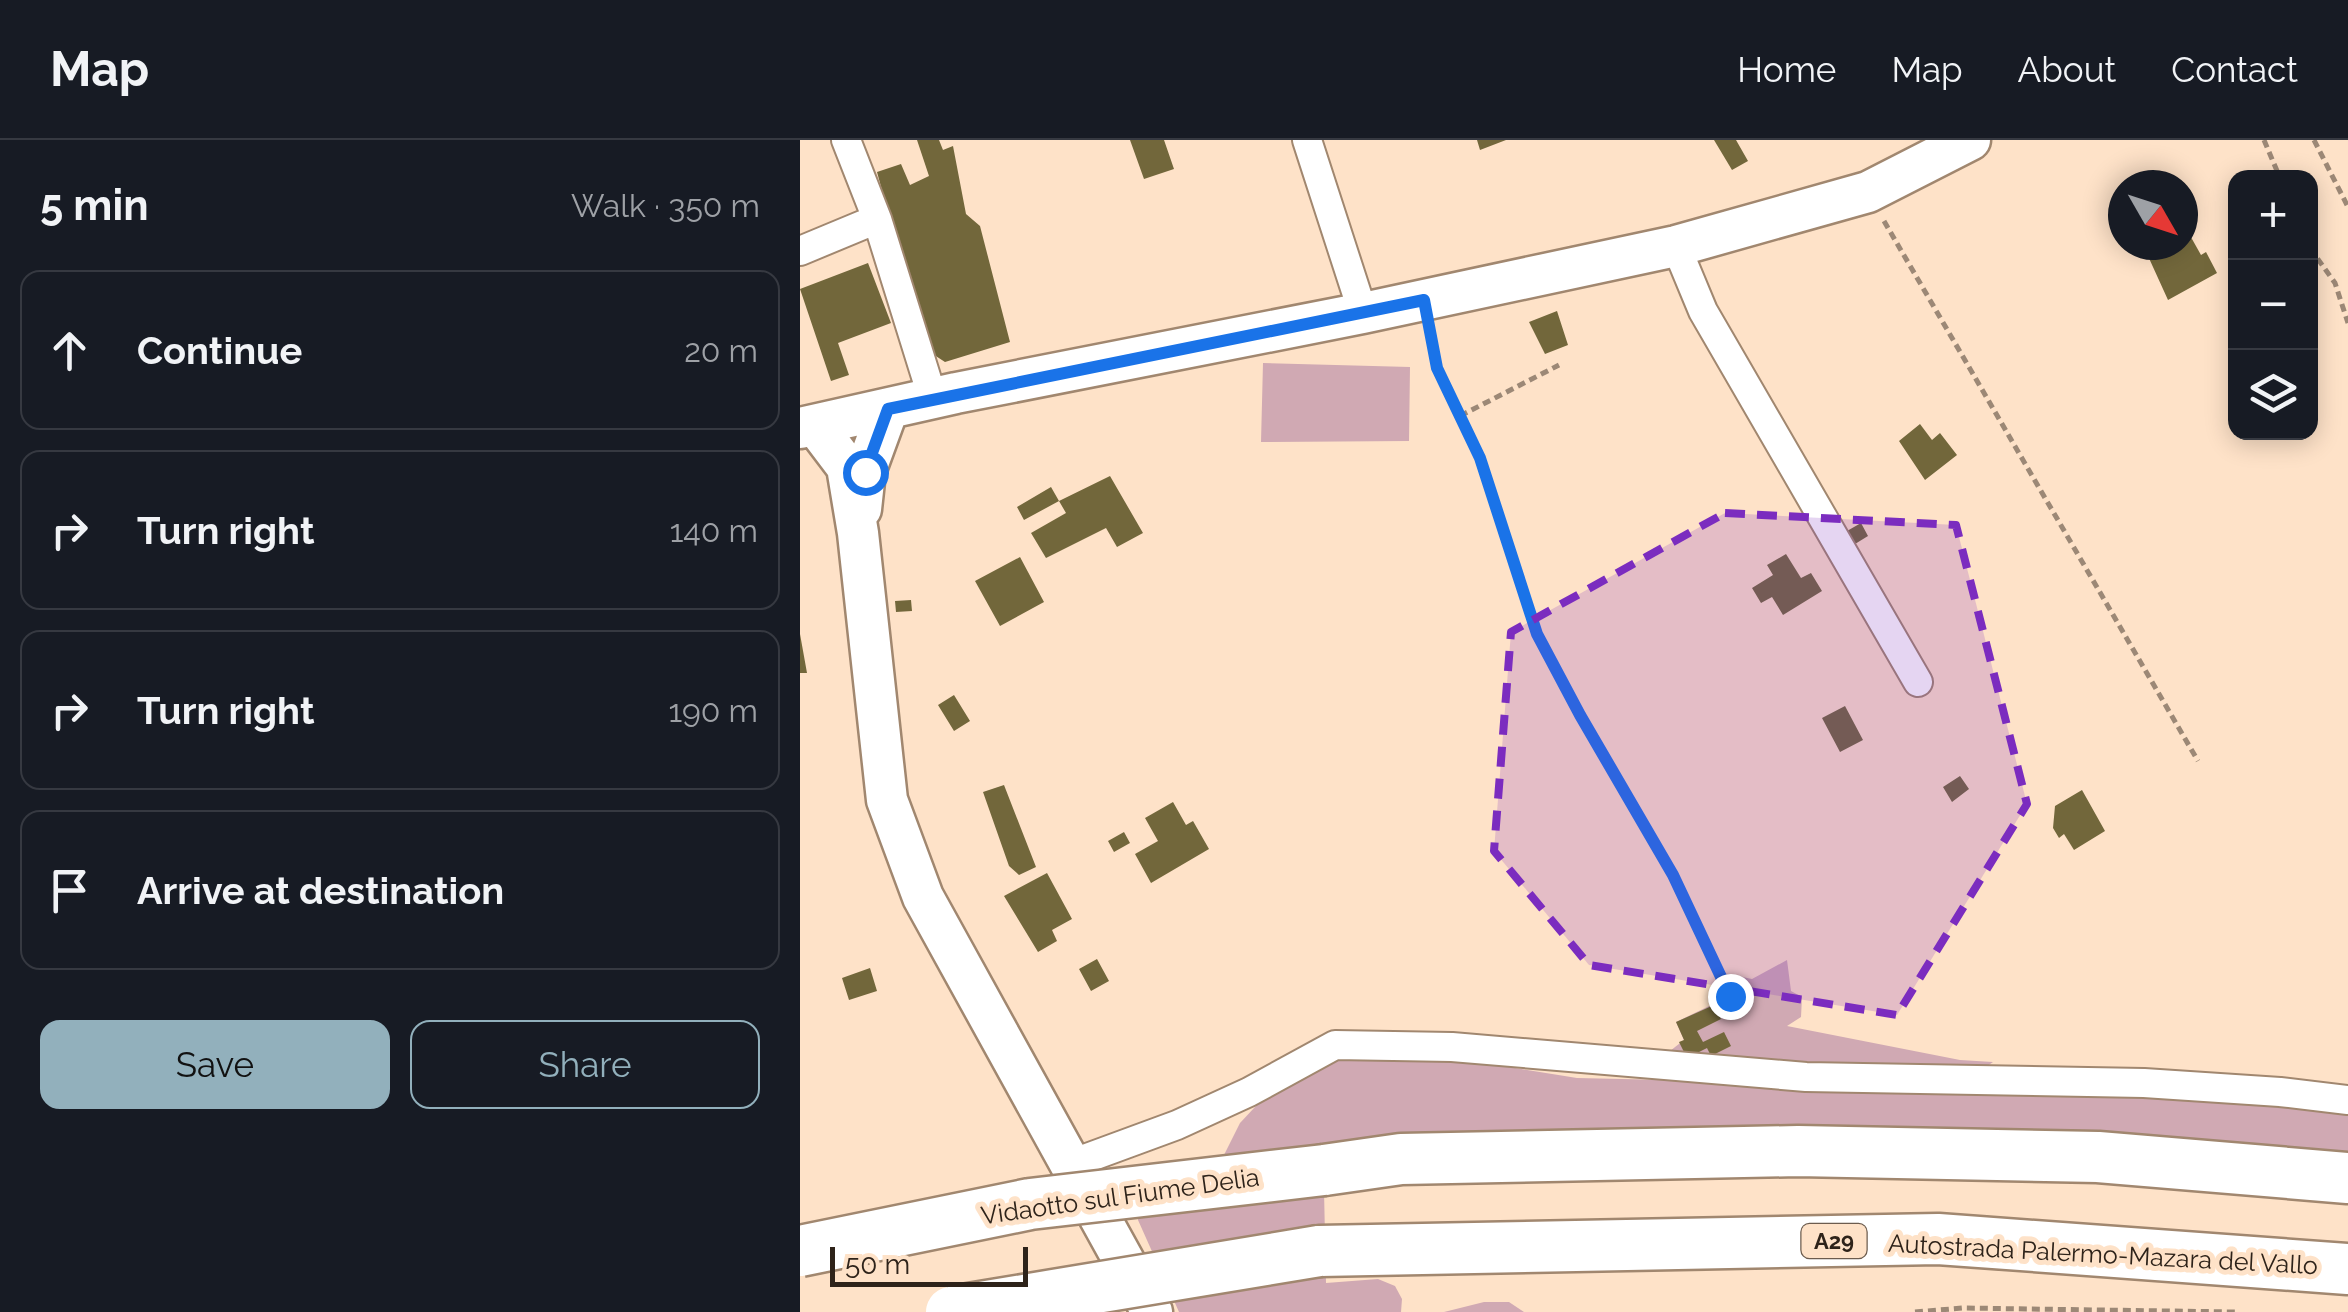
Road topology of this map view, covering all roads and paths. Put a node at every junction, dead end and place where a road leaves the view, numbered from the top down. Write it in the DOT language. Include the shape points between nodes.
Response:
graph roads {
  1 [pos="846,140"];
  2 [pos="1306,140"];
  3 [pos="1970,140"];
  4 [pos="2264,140"];
  5 [pos="2314,140"];
  6 [pos="2277,170"];
  7 [pos="1868,192"];
  8 [pos="2348,207"];
  9 [pos="877,219"];
  10 [pos="1676,246"];
  11 [pos="800,252"];
  12 [pos="2318,259"];
  13 [pos="1424,300"];
  14 [pos="1363,312"];
  15 [pos="2348,323"];
  16 [pos="1559,365"];
  17 [pos="934,399"];
  18 [pos="888,409"];
  19 [pos="1460,416"];
  20 [pos="808,427"];
  21 [pos="858,533"];
  22 [pos="1918,682"];
  23 [pos="2198,761"];
  24 [pos="1730,996"];
  25 [pos="2348,1100"];
  26 [pos="1071,1164"];
  27 [pos="2348,1178"];
  28 [pos="800,1250"];
  29 [pos="2348,1270"];
  30 [pos="1948,1311"];
  31 [pos="951,1312"];
  32 [pos="1152,1312"];
  33 [pos="1915,1312"];
  34 [pos="2236,1312"];
  1 -- 9 [label="street"];
  2 -- 14 [label="street"];
  3 -- 7 [label="main road"];
  4 -- 6 [label="path"];
  5 -- 8 [label="path"];
  7 -- 10 [label="main road"];
  7 -- 23 [label="path"];
  9 -- 11 [label="street"];
  9 -- 17 [label="street"];
  10 -- 13 [label="main road"];
  10 -- 22 [label="street" via="1703,311"];
  12 -- 15 [label="path" via="2335,283"];
  13 -- 14 [label="main road"];
  13 -- 19 [label="path" via="1437,368"];
  14 -- 17 [label="main road"];
  16 -- 19 [label="path"];
  17 -- 18 [label="main road"];
  18 -- 20 [label="main road"];
  18 -- 21 [label="main road" via="865,472"];
  19 -- 24 [label="path" via="1537,634 1673,875"];
  20 -- 21 [label="main road" via="846,467"];
  21 -- 26 [label="main road" via="887,800 923,897"];
  25 -- 26 [label="street" via="2144,1083 1806,1077 1452,1047 1335,1045 1177,1125"];
  26 -- 32 [label="main road"];
  27 -- 28 [label="highway, Vidaotto sul Fiume Delia, bridge" via="2098,1157 1798,1150 1401,1159 1030,1204"];
  29 -- 31 [label="highway, Autostrada Palermo-Mazara del Vallo / A29, bridge" via="1938,1239 1319,1252"];
  30 -- 33 [label="path"];
  30 -- 34 [label="path"];
}
